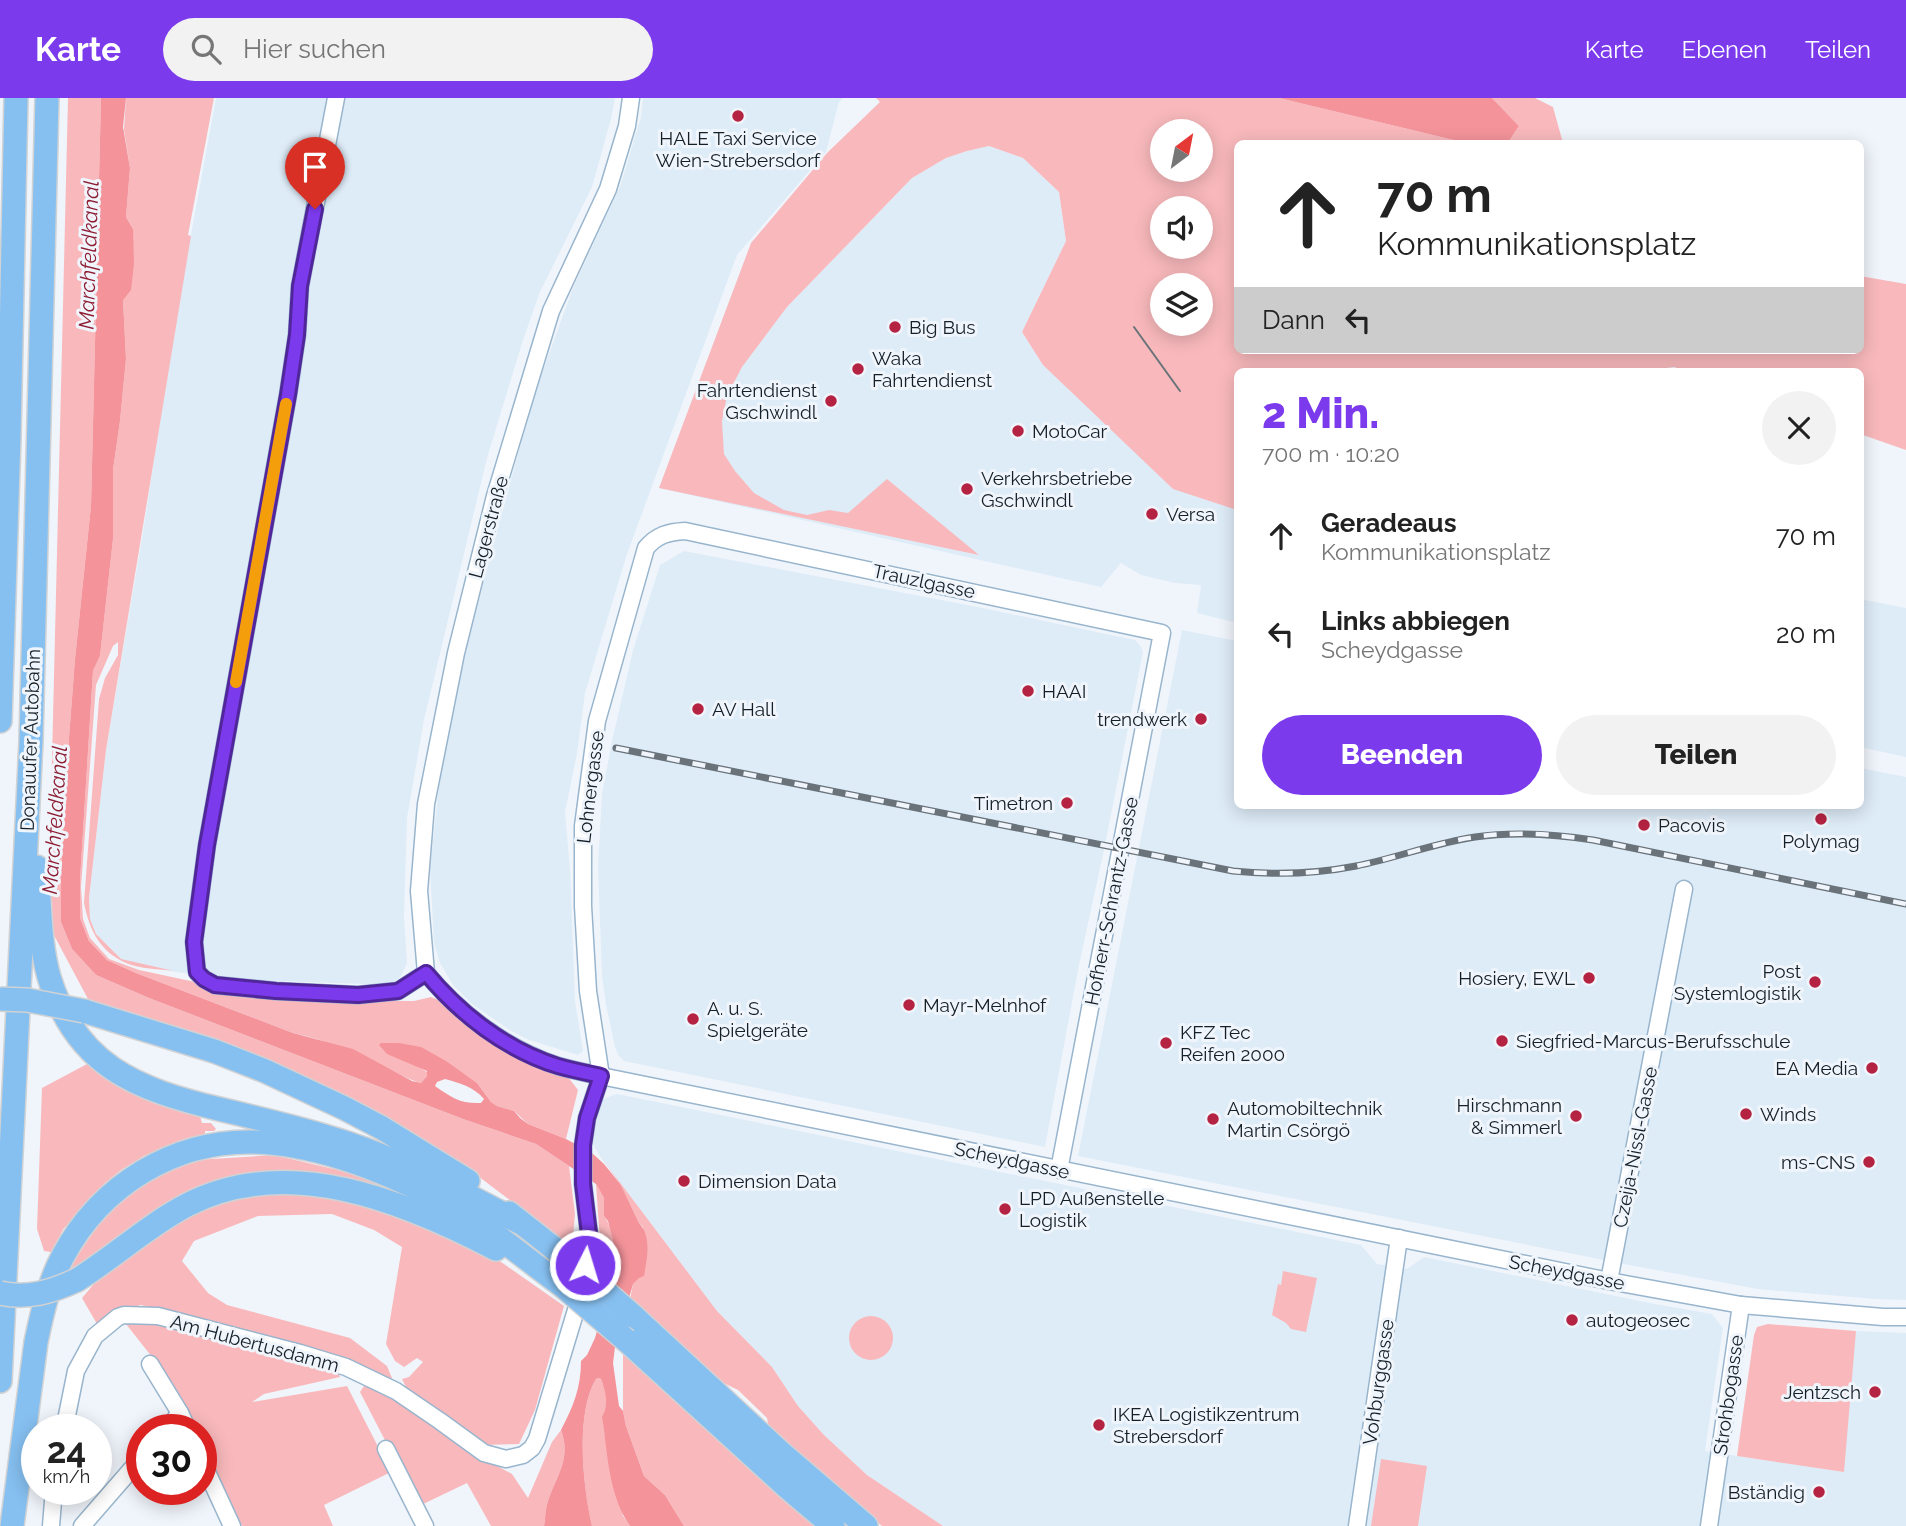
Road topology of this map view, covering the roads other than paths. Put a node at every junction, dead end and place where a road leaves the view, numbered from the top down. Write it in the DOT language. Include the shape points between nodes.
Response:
graph roads {
  1 [pos="16,98"];
  2 [pos="47,98"];
  3 [pos="337,98"];
  4 [pos="631,98"];
  5 [pos="685,531"];
  6 [pos="1163,633"];
  7 [pos="2,652"];
  8 [pos="0,721"];
  9 [pos="29,777"];
  10 [pos="1684,889"];
  11 [pos="426,973"];
  12 [pos="0,999"];
  13 [pos="601,1076"];
  14 [pos="1059,1170"];
  15 [pos="519,1222"];
  16 [pos="1399,1238"];
  17 [pos="535,1266"];
  18 [pos="1609,1281"];
  19 [pos="0,1293"];
  20 [pos="1741,1305"];
  21 [pos="1906,1317"];
  22 [pos="150,1364"];
  23 [pos="0,1381"];
  24 [pos="180,1413"];
  25 [pos="67,1414"];
  26 [pos="386,1449"];
  27 [pos="126,1475"];
  28 [pos="217,1494"];
  29 [pos="53,1505"];
  30 [pos="12,1526"];
  31 [pos="51,1526"];
  32 [pos="82,1526"];
  33 [pos="232,1526"];
  34 [pos="425,1526"];
  35 [pos="834,1526"];
  36 [pos="866,1526"];
  37 [pos="1357,1526"];
  38 [pos="1709,1526"];
  1 -- 7 [label="highway, Donauufer Autobahn"];
  2 -- 9 [label="highway, Donauufer Autobahn"];
  3 -- 11 [label="street" via="300,286 288,395 207,845 194,942 197,972 215,985 358,995 398,991"];
  4 -- 11 [label="street, Lagerstraße" via="608,189 551,311 495,496 456,653 426,804 419,891"];
  5 -- 6 [label="street, Trauzlgasse"];
  5 -- 13 [label="street, Lohnergasse" via="661,535 646,548 597,720 583,826 582,872 588,991"];
  6 -- 14 [label="street, Hofherr-Schrantz-Gasse"];
  7 -- 8 [label="highway, Donauufer Autobahn"];
  9 -- 15 [label="highway" via="49,976 69,1022 100,1060 154,1091 321,1134 392,1159"];
  9 -- 23 [label="highway, Donauufer Autobahn"];
  10 -- 18 [label="street, Czeija-Nissl-Gasse"];
  11 -- 13 [label="street, Scheydgasse" via="452,1002 506,1043 556,1065"];
  12 -- 15 [label="highway, bridge" via="85,1011 265,1071 382,1128 454,1172"];
  13 -- 14 [label="street, Scheydgasse"];
  13 -- 25 [label="street, Am Hubertusdamm" via="583,1145 590,1242 576,1310 537,1439 523,1455 506,1459 484,1453 396,1391 346,1367 158,1316 124,1315 95,1336 76,1371"];
  14 -- 16 [label="street, Scheydgasse"];
  15 -- 36 [label="highway, bridge" via="633,1316"];
  16 -- 18 [label="street, Scheydgasse"];
  16 -- 37 [label="street, Vohburggasse"];
  17 -- 19 [label="highway, bridge" via="401,1206 319,1185 280,1182 233,1188 187,1205 57,1289 21,1296"];
  17 -- 30 [label="highway" via="493,1232 445,1203 334,1156 253,1142 194,1149 159,1163 126,1182 98,1207 75,1236 55,1274 36,1342"];
  17 -- 35 [label="highway, bridge" via="626,1340"];
  18 -- 20 [label="street, Scheydgasse"];
  20 -- 21 [label="street, Scheydgasse"];
  20 -- 38 [label="street, Strohbogasse"];
  22 -- 24 [label="street"];
  26 -- 34 [label="street"];
  27 -- 32 [label="street"];
  28 -- 33 [label="street"];
  29 -- 31 [label="street"];
}
